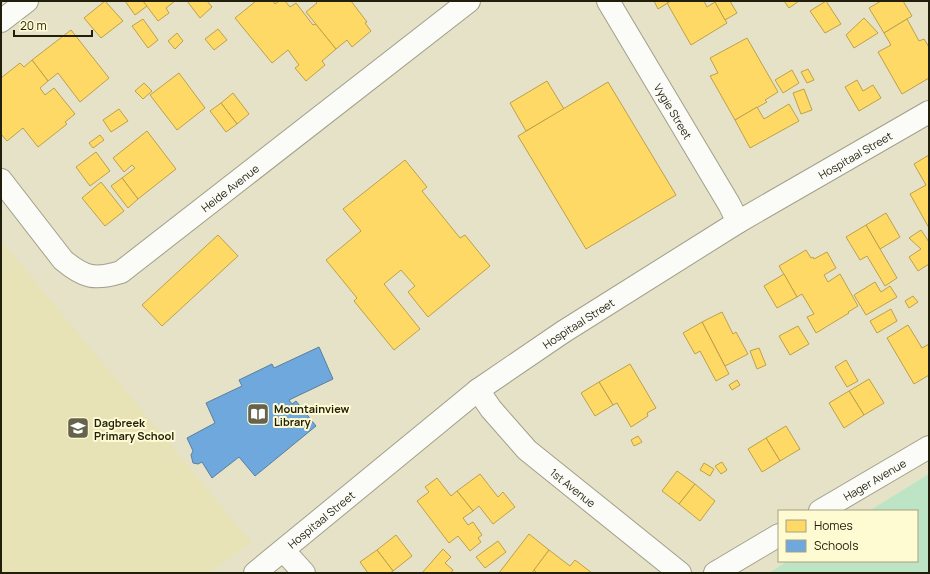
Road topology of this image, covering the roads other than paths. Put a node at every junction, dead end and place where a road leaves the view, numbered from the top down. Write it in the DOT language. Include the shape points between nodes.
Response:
graph roads {
  1 [pos="26,1"];
  2 [pos="469,1"];
  3 [pos="608,1"];
  4 [pos="1,21"];
  5 [pos="929,112"];
  6 [pos="1,180"];
  7 [pos="738,222"];
  8 [pos="478,390"];
  9 [pos="929,447"];
  10 [pos="822,510"];
  11 [pos="778,536"];
  12 [pos="284,551"];
  13 [pos="255,573"];
  14 [pos="304,573"];
  15 [pos="680,573"];
  16 [pos="715,573"];
  1 -- 4 [label="street"];
  2 -- 6 [label="street, Heide Avenue" via="121,272 105,277 90,277 76,271 63,260"];
  3 -- 7 [label="street, Vygie Street" via="730,204"];
  5 -- 7 [label="street, Hospitaal Street"];
  7 -- 8 [label="street, Hospitaal Street" via="563,332"];
  8 -- 12 [label="street, Hospitaal Street"];
  8 -- 15 [label="street, 1st Avenue" via="527,450"];
  9 -- 10 [label="street, Hager Avenue"];
  11 -- 16 [label="street"];
  12 -- 13 [label="street, Hospitaal Street"];
  12 -- 14 [label="street"];
}
